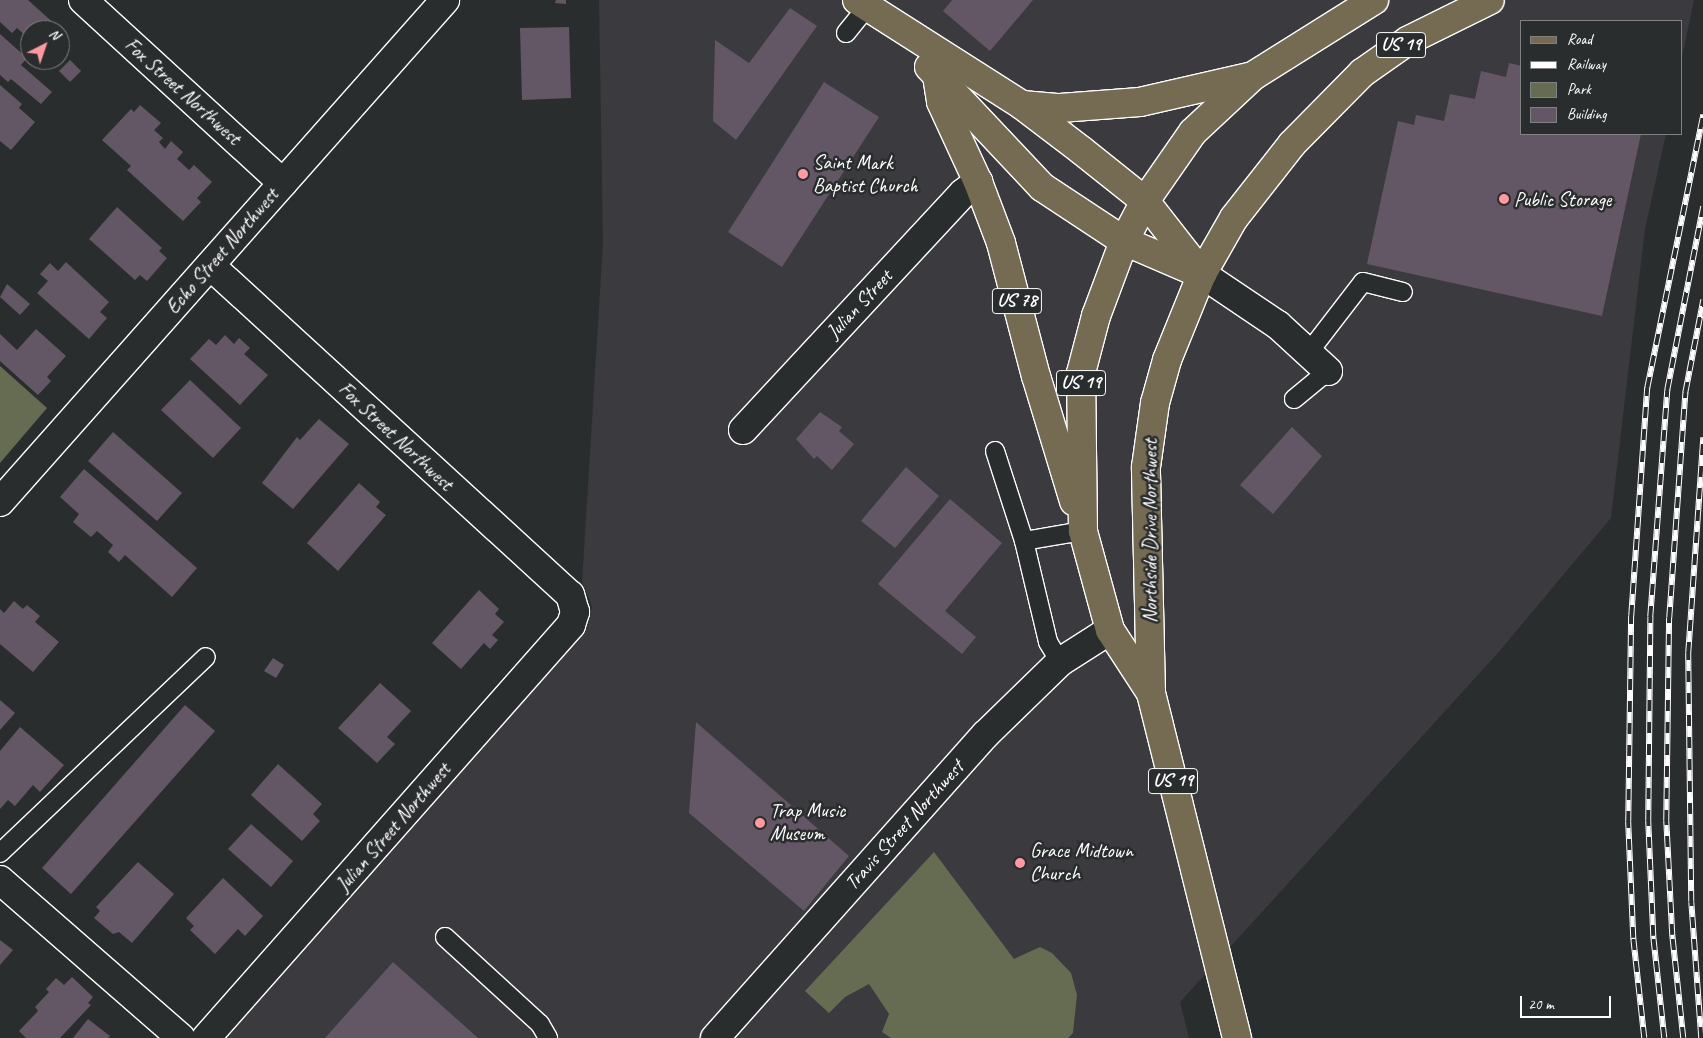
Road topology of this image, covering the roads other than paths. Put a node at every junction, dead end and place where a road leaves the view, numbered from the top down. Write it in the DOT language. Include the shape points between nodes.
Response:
graph roads {
  1 [pos="83,0"];
  2 [pos="445,0"];
  3 [pos="1374,0"];
  4 [pos="1490,0"];
  5 [pos="870,9"];
  6 [pos="846,33"];
  7 [pos="937,76"];
  8 [pos="1253,76"];
  9 [pos="1022,105"];
  10 [pos="978,182"];
  11 [pos="283,183"];
  12 [pos="1144,201"];
  13 [pos="1124,241"];
  14 [pos="210,265"];
  15 [pos="1202,274"];
  16 [pos="1403,292"];
  17 [pos="1309,352"];
  18 [pos="1328,371"];
  19 [pos="1294,399"];
  20 [pos="743,430"];
  21 [pos="995,452"];
  22 [pos="0,502"];
  23 [pos="1083,531"];
  24 [pos="1024,541"];
  25 [pos="574,612"];
  26 [pos="1110,630"];
  27 [pos="206,657"];
  28 [pos="1060,662"];
  29 [pos="1151,693"];
  30 [pos="0,853"];
  31 [pos="0,880"];
  32 [pos="445,937"];
  33 [pos="181,1038"];
  34 [pos="206,1038"];
  35 [pos="548,1038"];
  36 [pos="715,1038"];
  37 [pos="1237,1038"];
  1 -- 11 [label="street, Fox Street Northwest"];
  2 -- 11 [label="street, Echo Street Northwest"];
  3 -- 8 [label="main road, Northside Drive Northwest / US 19"];
  4 -- 15 [label="main road, Northside Drive Northwest / US 19" via="1409,40 1362,73 1324,108 1234,218"];
  5 -- 6 [label="lane"];
  5 -- 7 [label="main road"];
  5 -- 9 [label="main road"];
  7 -- 10 [label="main road, US 78" via="941,102"];
  7 -- 13 [label="main road" via="1042,187"];
  8 -- 9 [label="main road" via="1140,102 1060,108"];
  8 -- 12 [label="main road, Northside Drive Northwest / US 19" via="1194,132"];
  9 -- 12 [label="main road"];
  10 -- 20 [label="street, Julian Street" via="963,193"];
  10 -- 23 [label="main road, US 78" via="1002,243 1036,376"];
  11 -- 14 [label="street, Echo Street Northwest"];
  12 -- 13 [label="main road, Northside Drive Northwest / US 19"];
  12 -- 15 [label="main road"];
  13 -- 15 [label="main road"];
  13 -- 23 [label="main road, Northside Drive Northwest / US 19" via="1096,316 1081,373"];
  14 -- 22 [label="street, Echo Street Northwest"];
  14 -- 25 [label="street, Fox Street Northwest" via="570,595"];
  15 -- 17 [label="street" via="1278,325"];
  15 -- 29 [label="main road, Northside Drive Northwest / US 19" via="1167,360 1149,438 1146,467"];
  16 -- 17 [label="lane" via="1363,282"];
  17 -- 18 [label="street"];
  18 -- 19 [label="lane"];
  21 -- 24 [label="lane"];
  23 -- 24 [label="lane"];
  23 -- 26 [label="main road, Northside Drive Northwest / US 19"];
  24 -- 28 [label="lane" via="1048,642"];
  25 -- 34 [label="street, Julian Street Northwest" via="571,626"];
  26 -- 28 [label="street, Travis Street Northwest"];
  26 -- 29 [label="main road, Northside Drive Northwest / US 19"];
  27 -- 30 [label="lane"];
  28 -- 36 [label="street, Travis Street Northwest" via="985,735"];
  29 -- 37 [label="main road, Northside Drive Northwest / US 19"];
  31 -- 33 [label="street"];
  32 -- 35 [label="lane" via="540,1024"];
}
